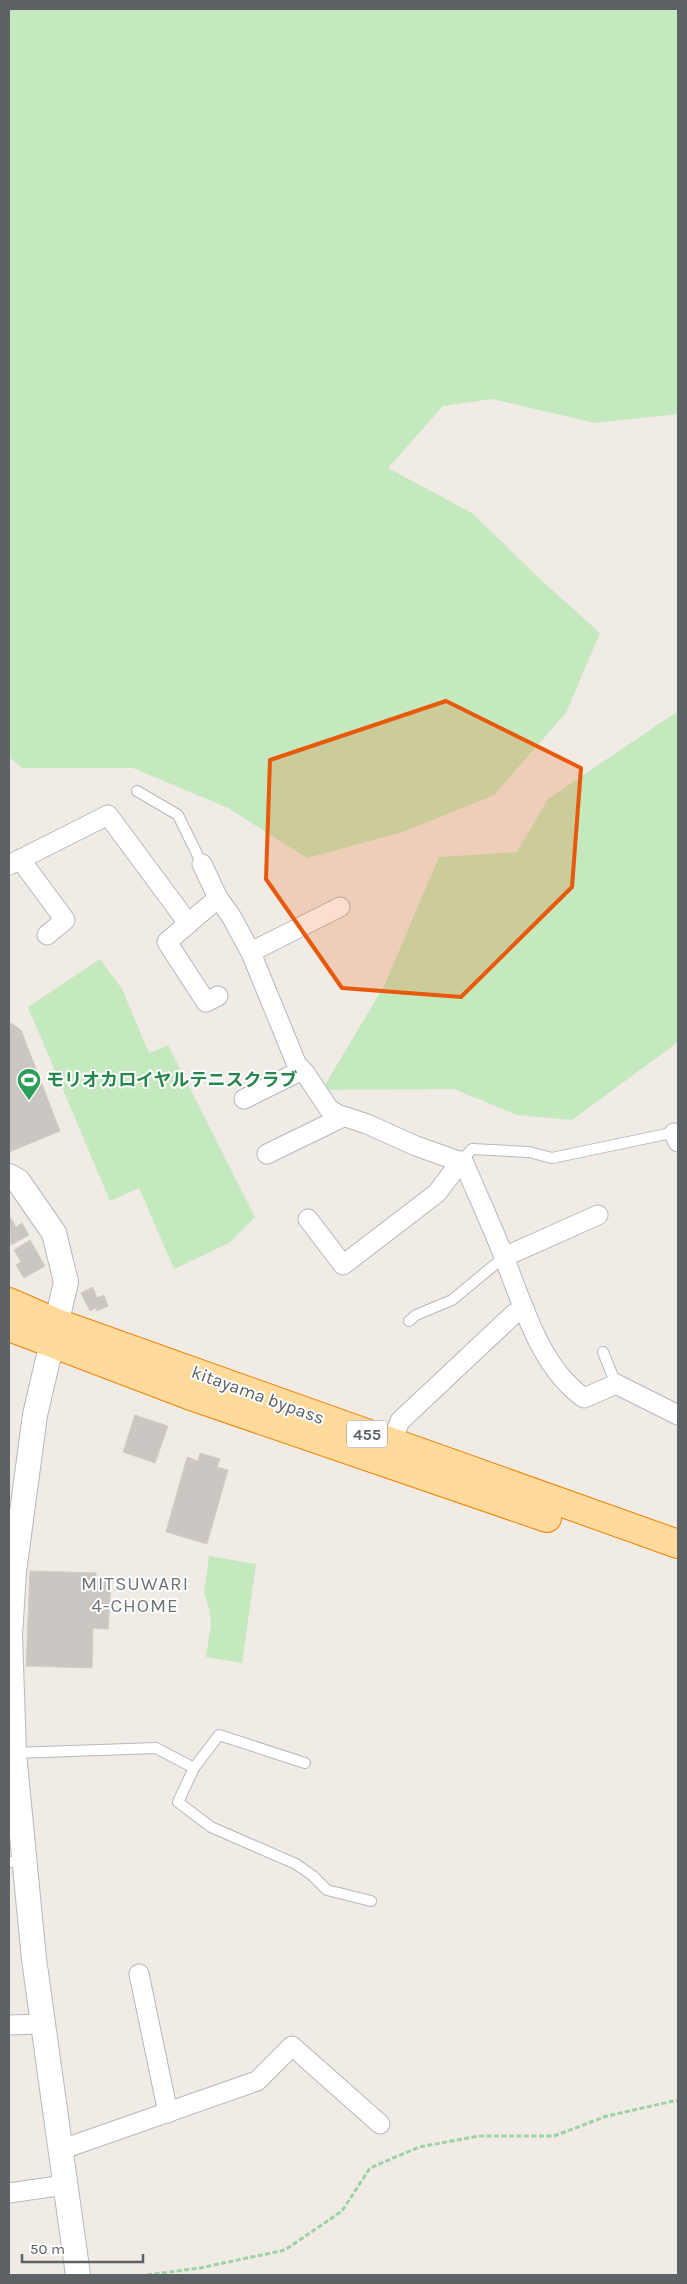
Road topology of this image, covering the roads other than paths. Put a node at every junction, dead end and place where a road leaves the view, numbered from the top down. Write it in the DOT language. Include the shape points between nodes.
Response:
graph roads {
  1 [pos="137,791"];
  2 [pos="14,862"];
  3 [pos="202,864"];
  4 [pos="218,898"];
  5 [pos="340,907"];
  6 [pos="188,924"];
  7 [pos="47,935"];
  8 [pos="250,952"];
  9 [pos="218,996"];
  10 [pos="302,1070"];
  11 [pos="244,1099"];
  12 [pos="343,1117"];
  13 [pos="677,1135"];
  14 [pos="267,1154"];
  15 [pos="461,1161"];
  16 [pos="9,1176"];
  17 [pos="598,1215"];
  18 [pos="308,1219"];
  19 [pos="504,1257"];
  20 [pos="9,1302"];
  21 [pos="524,1308"];
  22 [pos="409,1321"];
  23 [pos="9,1327"];
  24 [pos="54,1333"];
  25 [pos="603,1352"];
  26 [pos="616,1384"];
  27 [pos="678,1415"];
  28 [pos="391,1442"];
  29 [pos="678,1544"];
  30 [pos="678,1562"];
  31 [pos="14,1753"];
  32 [pos="305,1763"];
  33 [pos="194,1768"];
  34 [pos="17,1862"];
  35 [pos="371,1901"];
  36 [pos="139,1974"];
  37 [pos="9,2024"];
  38 [pos="42,2024"];
  39 [pos="168,2113"];
  40 [pos="380,2124"];
  41 [pos="60,2150"];
  42 [pos="65,2184"];
  43 [pos="9,2193"];
  44 [pos="78,2275"];
  1 -- 3 [label="lane" via="178,815"];
  2 -- 6 [label="street" via="108,815"];
  2 -- 7 [label="street" via="65,920"];
  3 -- 4 [label="street"];
  4 -- 6 [label="street"];
  4 -- 8 [label="street"];
  5 -- 8 [label="street"];
  6 -- 9 [label="street" via="166,942 206,1002"];
  8 -- 10 [label="street" via="297,1065"];
  10 -- 11 [label="street"];
  10 -- 12 [label="street" via="329,1109"];
  12 -- 14 [label="street"];
  12 -- 15 [label="street"];
  13 -- 15 [label="lane" via="552,1158 529,1152 472,1150"];
  15 -- 18 [label="street" via="437,1194 343,1265"];
  15 -- 19 [label="street"];
  16 -- 24 [label="street" via="18,1181 54,1233 66,1282"];
  17 -- 19 [label="street"];
  19 -- 21 [label="street"];
  19 -- 22 [label="lane" via="452,1300"];
  20 -- 24 [label="highway, kitayama bypass / 455"];
  21 -- 26 [label="street" via="544,1350 568,1387 584,1398"];
  21 -- 28 [label="street" via="400,1421"];
  23 -- 24 [label="highway, kitayama bypass / 455"];
  24 -- 28 [label="highway, kitayama bypass / 455"];
  24 -- 30 [label="highway, kitayama bypass / 455" via="191,1396"];
  24 -- 31 [label="street" via="34,1416 14,1572 10,1636"];
  25 -- 26 [label="lane"];
  26 -- 27 [label="street"];
  28 -- 29 [label="highway, kitayama bypass / 455"];
  31 -- 33 [label="lane" via="156,1748"];
  31 -- 34 [label="street"];
  32 -- 33 [label="lane" via="219,1735"];
  33 -- 35 [label="lane" via="178,1802 198,1818 257,1849 296,1864 327,1890"];
  34 -- 38 [label="street"];
  36 -- 39 [label="street"];
  37 -- 38 [label="street"];
  38 -- 41 [label="street"];
  39 -- 40 [label="street" via="257,2081 292,2046"];
  39 -- 41 [label="street"];
  41 -- 42 [label="street"];
  42 -- 43 [label="street"];
  42 -- 44 [label="street"];
}
